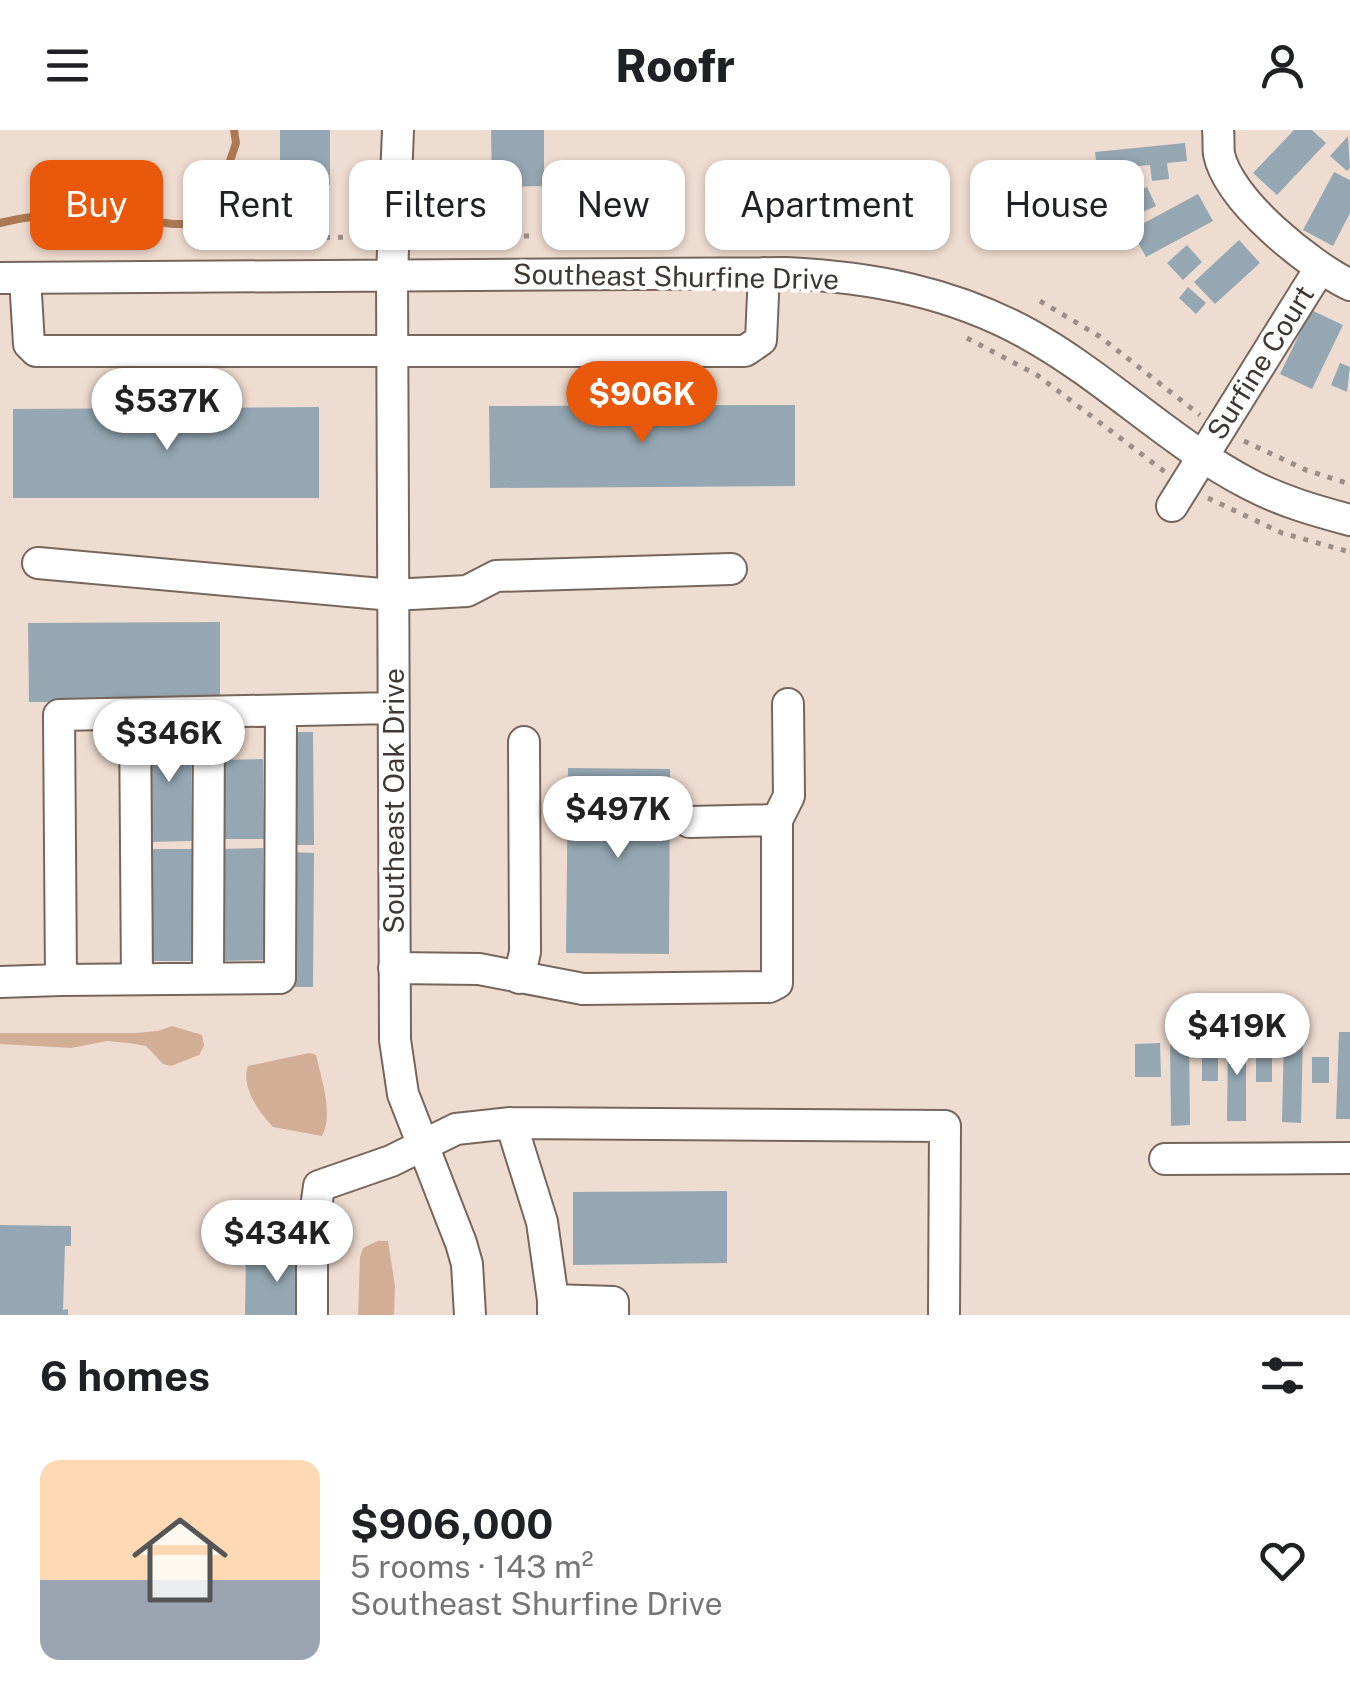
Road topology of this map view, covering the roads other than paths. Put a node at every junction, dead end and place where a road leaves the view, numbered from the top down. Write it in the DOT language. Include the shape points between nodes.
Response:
graph roads {
  1 [pos="398,130"];
  2 [pos="1218,130"];
  3 [pos="1319,270"];
  4 [pos="764,273"];
  5 [pos="392,274"];
  6 [pos="13,278"];
  7 [pos="1350,284"];
  8 [pos="392,350"];
  9 [pos="1202,455"];
  10 [pos="1178,495"];
  11 [pos="1350,520"];
  12 [pos="38,563"];
  13 [pos="731,569"];
  14 [pos="392,595"];
  15 [pos="788,704"];
  16 [pos="392,708"];
  17 [pos="281,711"];
  18 [pos="209,712"];
  19 [pos="135,714"];
  20 [pos="524,742"];
  21 [pos="777,820"];
  22 [pos="689,822"];
  23 [pos="394,968"];
  24 [pos="208,978"];
  25 [pos="519,978"];
  26 [pos="137,979"];
  27 [pos="62,980"];
  28 [pos="0,982"];
  29 [pos="512,1124"];
  30 [pos="422,1144"];
  31 [pos="1350,1158"];
  32 [pos="1165,1159"];
  33 [pos="553,1308"];
  34 [pos="312,1315"];
  35 [pos="470,1315"];
  36 [pos="613,1315"];
  37 [pos="944,1315"];
  1 -- 5 [label="street, Southeast Oak Drive"];
  2 -- 3 [label="street" via="1220,157 1243,196"];
  3 -- 7 [label="street"];
  3 -- 9 [label="street, Surfine Court"];
  4 -- 5 [label="street, Southeast Shurfine Drive"];
  4 -- 8 [label="street" via="761,340 746,352"];
  4 -- 9 [label="street, Southeast Shurfine Drive" via="887,282 985,313 1030,336"];
  5 -- 6 [label="street, Southeast Shurfine Drive"];
  5 -- 8 [label="street, Southeast Oak Drive"];
  6 -- 8 [label="street" via="36,352"];
  8 -- 14 [label="street, Southeast Oak Drive"];
  9 -- 10 [label="street, Surfine Court"];
  9 -- 11 [label="street, Southeast Shurfine Drive" via="1273,495"];
  12 -- 14 [label="street"];
  13 -- 14 [label="street" via="496,576 467,591"];
  14 -- 16 [label="street, Southeast Oak Drive"];
  15 -- 21 [label="street" via="789,796"];
  16 -- 17 [label="street"];
  16 -- 23 [label="street, Southeast Oak Drive"];
  17 -- 18 [label="street"];
  17 -- 24 [label="street" via="280,978"];
  18 -- 19 [label="street"];
  18 -- 24 [label="street"];
  19 -- 26 [label="street"];
  19 -- 27 [label="street" via="59,715"];
  20 -- 25 [label="street" via="526,952"];
  21 -- 22 [label="street"];
  21 -- 25 [label="street" via="777,983 769,988 583,990"];
  23 -- 25 [label="street" via="480,969"];
  23 -- 30 [label="street, Southeast Oak Drive" via="398,1069"];
  24 -- 26 [label="street"];
  26 -- 27 [label="street"];
  27 -- 28 [label="street"];
  29 -- 30 [label="street" via="456,1129"];
  29 -- 33 [label="street" via="542,1222"];
  29 -- 37 [label="street" via="945,1126"];
  30 -- 34 [label="street" via="319,1186"];
  30 -- 35 [label="street, Southeast Oak Drive" via="461,1243"];
  31 -- 32 [label="street"];
  33 -- 36 [label="street" via="613,1302"];
}
